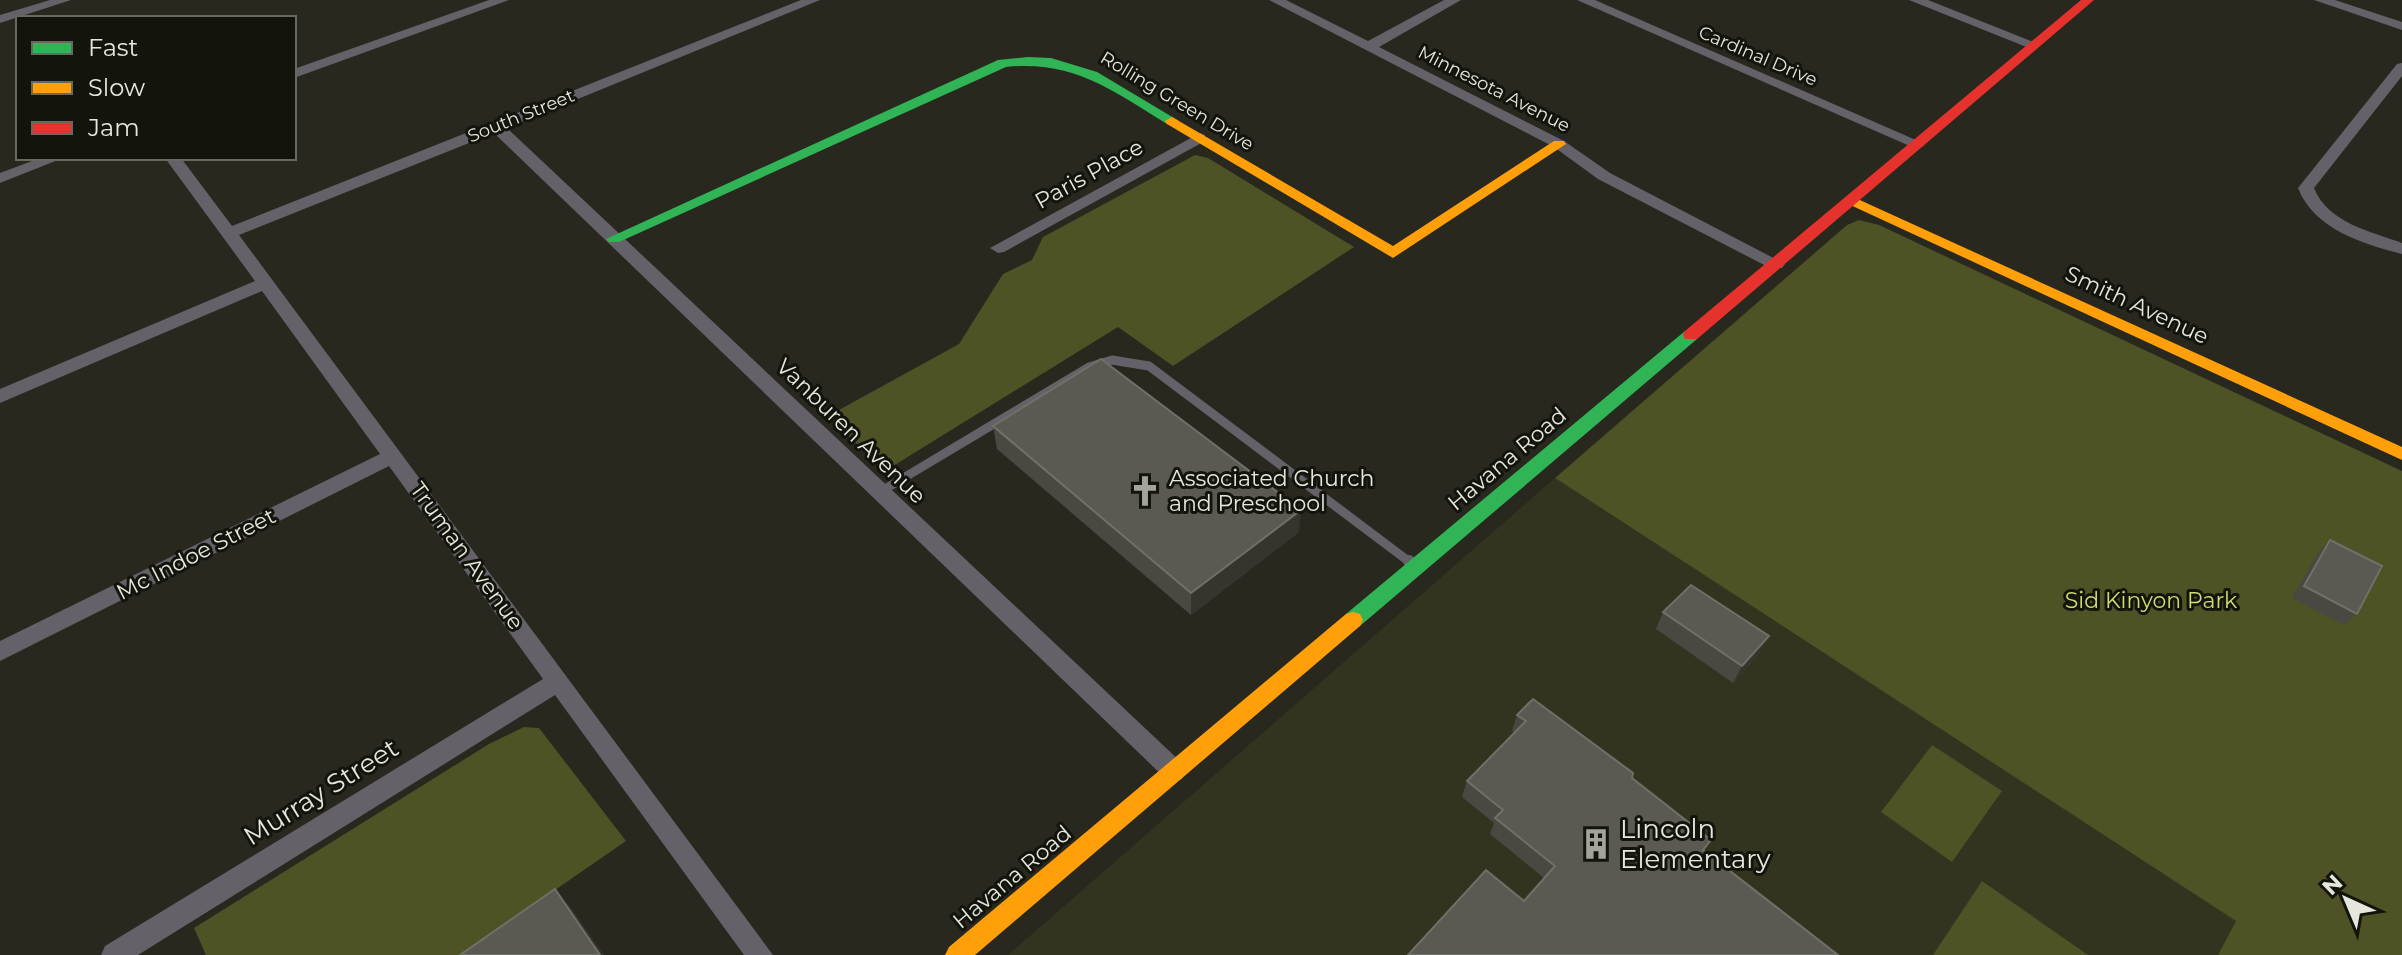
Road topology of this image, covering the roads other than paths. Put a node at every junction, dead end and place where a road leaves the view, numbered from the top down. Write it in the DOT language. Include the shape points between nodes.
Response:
graph roads {
  1 [pos="502,0"];
  2 [pos="813,0"];
  3 [pos="1276,0"];
  4 [pos="1454,0"];
  5 [pos="1584,0"];
  6 [pos="1916,0"];
  7 [pos="2088,0"];
  8 [pos="2321,0"];
  9 [pos="60,1"];
  10 [pos="0,19"];
  11 [pos="2402,26"];
  12 [pos="2034,45"];
  13 [pos="1368,47"];
  14 [pos="2402,67"];
  15 [pos="296,73"];
  16 [pos="496,126"];
  17 [pos="1200,138"];
  18 [pos="1559,144"];
  19 [pos="1917,144"];
  20 [pos="50,160"];
  21 [pos="174,160"];
  22 [pos="0,178"];
  23 [pos="1851,200"];
  24 [pos="229,233"];
  25 [pos="614,239"];
  26 [pos="998,248"];
  27 [pos="2402,249"];
  28 [pos="1776,264"];
  29 [pos="266,283"];
  30 [pos="0,396"];
  31 [pos="2402,454"];
  32 [pos="392,456"];
  33 [pos="880,492"];
  34 [pos="1417,567"];
  35 [pos="0,652"];
  36 [pos="559,681"];
  37 [pos="1174,771"];
  38 [pos="114,955"];
  39 [pos="760,955"];
  40 [pos="957,955"];
  1 -- 15 [label="street"];
  2 -- 16 [label="street, South Street"];
  3 -- 13 [label="street, Minnesota Avenue"];
  4 -- 13 [label="street"];
  5 -- 19 [label="street, Cardinal Drive"];
  6 -- 12 [label="street"];
  7 -- 12 [label="street, Havana Road"];
  8 -- 11 [label="street"];
  9 -- 10 [label="street"];
  12 -- 19 [label="street, Havana Road"];
  13 -- 18 [label="street, Minnesota Avenue"];
  14 -- 27 [label="street" via="2306,188 2326,216"];
  16 -- 24 [label="street, South Street"];
  16 -- 25 [label="street, Vanburen Avenue"];
  17 -- 18 [label="street, Rolling Green Drive" via="1393,253"];
  17 -- 25 [label="street, Rolling Green Drive" via="1077,66 1044,59 1008,62"];
  17 -- 26 [label="street, Paris Place"];
  18 -- 28 [label="street, Minnesota Avenue" via="1604,176"];
  19 -- 23 [label="street, Havana Road"];
  20 -- 22 [label="street"];
  21 -- 24 [label="street, Truman Avenue"];
  23 -- 28 [label="street, Havana Road"];
  23 -- 31 [label="street, Smith Avenue"];
  24 -- 29 [label="street, Truman Avenue"];
  25 -- 33 [label="street, Vanburen Avenue"];
  28 -- 34 [label="street, Havana Road"];
  29 -- 30 [label="street"];
  29 -- 32 [label="street, Truman Avenue"];
  32 -- 35 [label="street, Mc Indoe Street"];
  32 -- 36 [label="street, Truman Avenue"];
  33 -- 34 [label="lane" via="1089,367 1112,360 1149,366"];
  33 -- 37 [label="street, Vanburen Avenue"];
  34 -- 37 [label="street, Havana Road"];
  36 -- 38 [label="street, Murray Street"];
  36 -- 39 [label="street, Truman Avenue"];
  37 -- 40 [label="street, Havana Road"];
}
